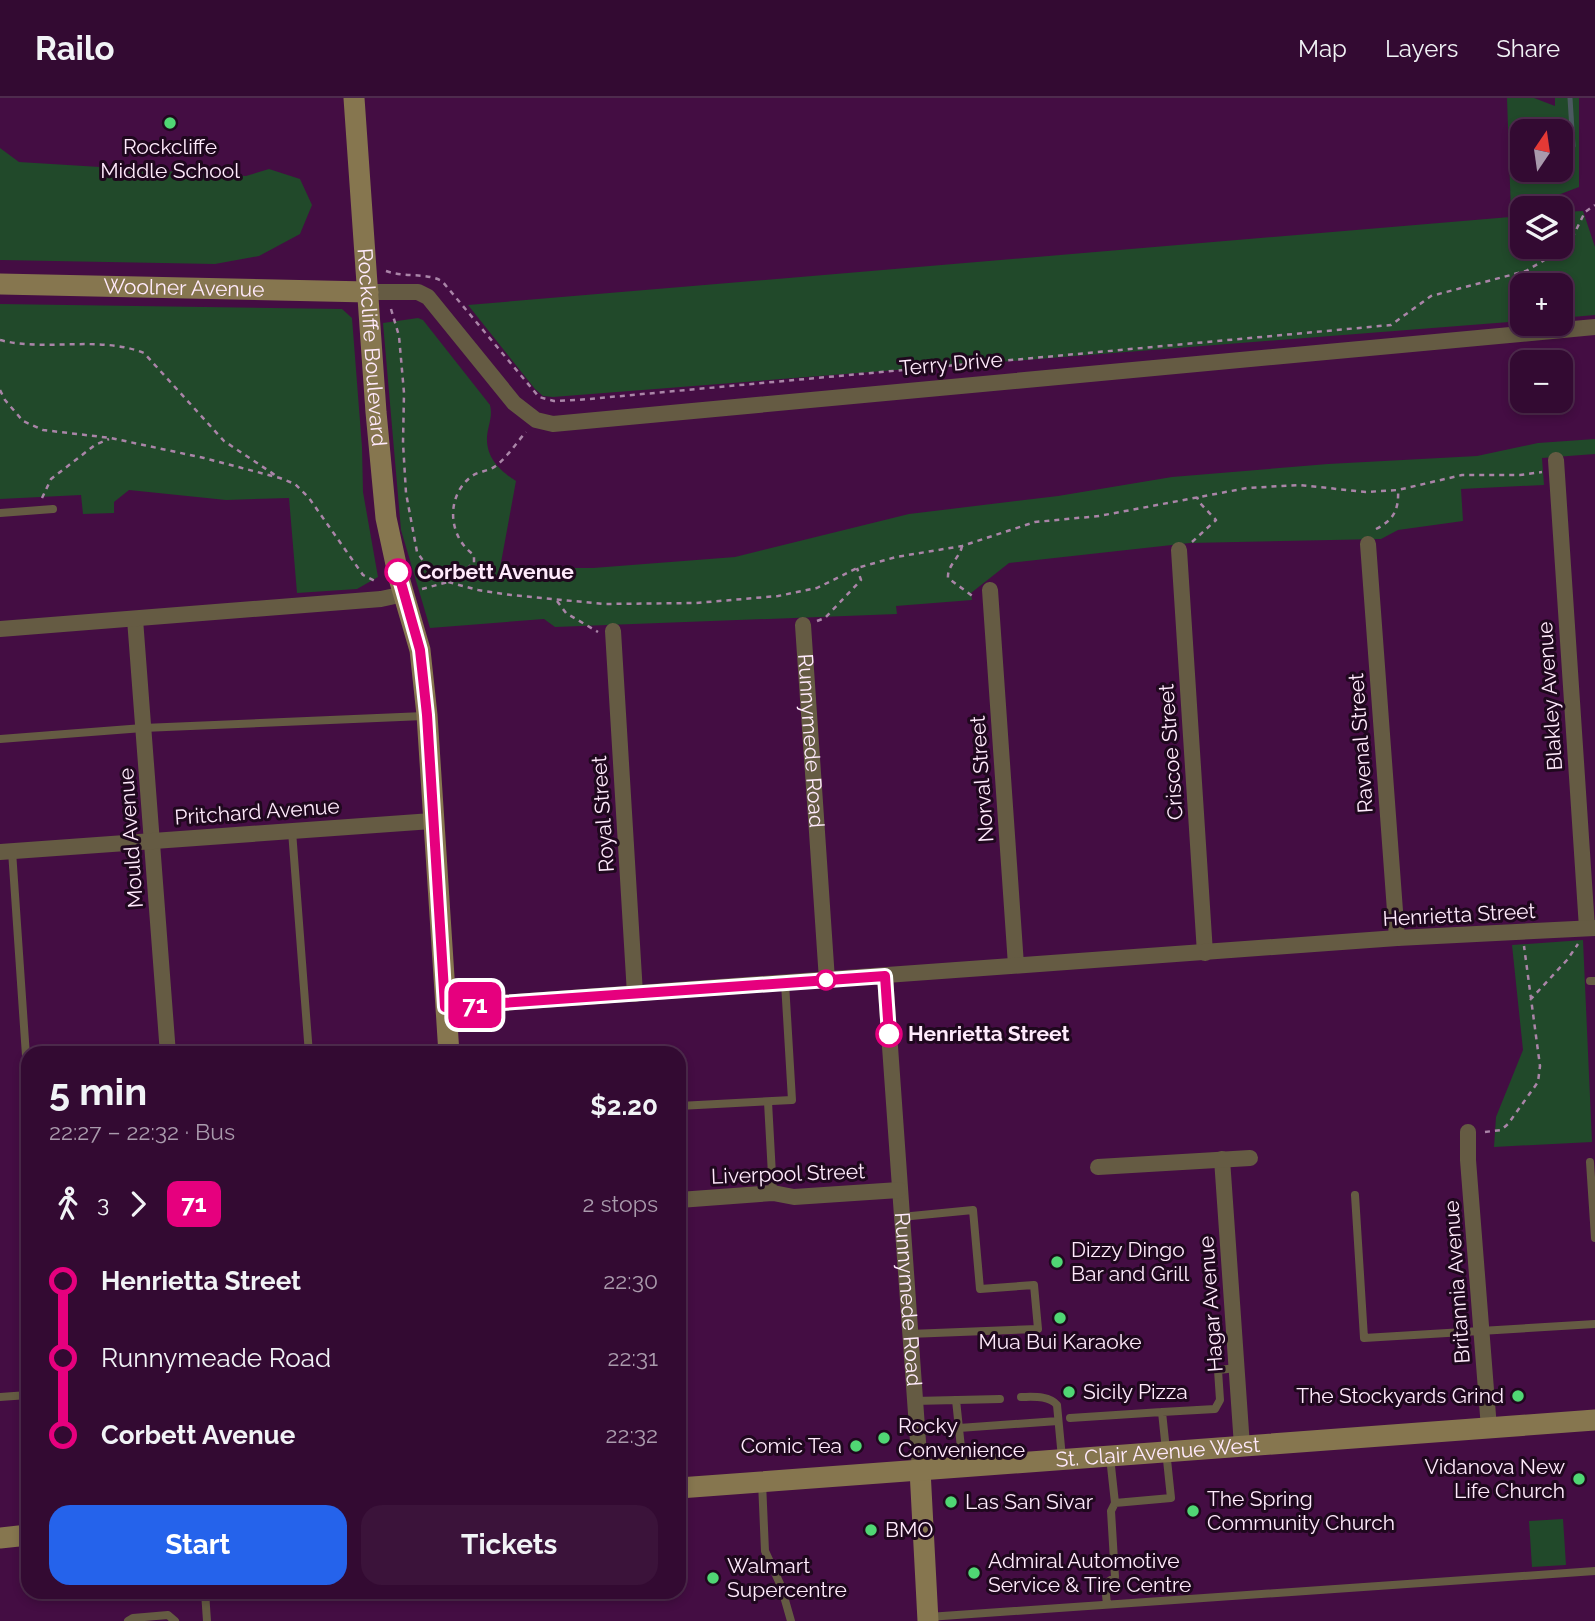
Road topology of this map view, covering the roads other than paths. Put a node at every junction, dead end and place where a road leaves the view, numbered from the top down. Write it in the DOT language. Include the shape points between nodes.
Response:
graph roads {
  1 [pos="354,98"];
  2 [pos="0,284"];
  3 [pos="368,292"];
  4 [pos="1595,327"];
  5 [pos="1556,465"];
  6 [pos="53,509"];
  7 [pos="0,513"];
  8 [pos="1368,539"];
  9 [pos="1185,547"];
  10 [pos="404,594"];
  11 [pos="986,596"];
  12 [pos="135,620"];
  13 [pos="804,623"];
  14 [pos="0,629"];
  15 [pos="608,633"];
  16 [pos="427,715"];
  17 [pos="143,728"];
  18 [pos="0,739"];
  19 [pos="432,821"];
  20 [pos="292,831"];
  21 [pos="153,841"];
  22 [pos="6,851"];
  23 [pos="1588,932"];
  24 [pos="1397,939"];
  25 [pos="1205,953"];
  26 [pos="1016,965"];
  27 [pos="885,976"];
  28 [pos="827,980"];
  29 [pos="785,983"];
  30 [pos="635,994"];
  31 [pos="445,1007"];
  32 [pos="24,1046"];
  33 [pos="167,1046"];
  34 [pos="308,1046"];
  35 [pos="448,1046"];
  36 [pos="768,1102"];
  37 [pos="686,1106"];
  38 [pos="1468,1132"];
  39 [pos="1250,1158"];
  40 [pos="1222,1159"];
  41 [pos="1590,1162"];
  42 [pos="1098,1167"];
  43 [pos="899,1190"];
  44 [pos="773,1193"];
  45 [pos="1355,1195"];
  46 [pos="686,1199"];
  47 [pos="901,1217"];
  48 [pos="1595,1238"];
  49 [pos="1595,1324"];
  50 [pos="1482,1331"];
  51 [pos="909,1334"];
  52 [pos="1237,1368"];
  53 [pos="21,1396"];
  54 [pos="0,1397"];
  55 [pos="1021,1397"];
  56 [pos="1000,1399"];
  57 [pos="956,1400"];
  58 [pos="914,1401"];
  59 [pos="1162,1412"];
  60 [pos="1070,1418"];
  61 [pos="1595,1420"];
  62 [pos="1058,1421"];
  63 [pos="959,1428"];
  64 [pos="1489,1428"];
  65 [pos="1242,1446"];
  66 [pos="1166,1452"];
  67 [pos="1110,1456"];
  68 [pos="1062,1460"];
  69 [pos="963,1467"];
  70 [pos="920,1470"];
  71 [pos="762,1482"];
  72 [pos="686,1487"];
  73 [pos="1115,1503"];
  74 [pos="21,1536"];
  75 [pos="0,1538"];
  76 [pos="1595,1571"];
  77 [pos="205,1599"];
  78 [pos="1107,1605"];
  79 [pos="928,1619"];
  80 [pos="128,1621"];
  81 [pos="175,1621"];
  82 [pos="206,1621"];
  83 [pos="791,1621"];
  1 -- 3 [label="street, Rockcliffe Boulevard"];
  2 -- 3 [label="street, Woolner Avenue"];
  3 -- 4 [label="street, Terry Drive" via="418,292 428,297 514,403 536,420 553,424"];
  3 -- 10 [label="street, Rockcliffe Boulevard" via="386,518"];
  5 -- 23 [label="street, Blakley Avenue"];
  6 -- 7 [label="lane"];
  8 -- 24 [label="street, Ravenal Street"];
  9 -- 25 [label="street, Criscoe Street"];
  10 -- 12 [label="street"];
  10 -- 16 [label="street, Rockcliffe Boulevard" via="420,650"];
  11 -- 26 [label="street, Norval Street"];
  12 -- 14 [label="street"];
  12 -- 17 [label="street, Mould Avenue"];
  13 -- 28 [label="street, Runnymede Road"];
  15 -- 30 [label="street, Royal Street"];
  16 -- 17 [label="lane"];
  16 -- 19 [label="street, Rockcliffe Boulevard"];
  17 -- 18 [label="lane"];
  17 -- 21 [label="street, Mould Avenue"];
  19 -- 20 [label="street, Pritchard Avenue"];
  19 -- 31 [label="street, Rockcliffe Boulevard"];
  20 -- 21 [label="street, Pritchard Avenue"];
  20 -- 34 [label="lane"];
  21 -- 22 [label="street, Pritchard Avenue"];
  21 -- 33 [label="street, Mould Avenue"];
  22 -- 32 [label="lane"];
  23 -- 24 [label="street, Henrietta Street"];
  24 -- 25 [label="street, Henrietta Street"];
  25 -- 26 [label="street, Henrietta Street"];
  26 -- 27 [label="street, Henrietta Street"];
  27 -- 28 [label="street, Henrietta Street"];
  27 -- 43 [label="street, Runnymede Road"];
  28 -- 29 [label="street, Henrietta Street"];
  29 -- 30 [label="street, Henrietta Street"];
  29 -- 36 [label="lane" via="792,1100"];
  30 -- 31 [label="street, Henrietta Street"];
  31 -- 35 [label="street, Rockcliffe Boulevard"];
  36 -- 37 [label="lane"];
  36 -- 44 [label="lane"];
  38 -- 50 [label="street, Britannia Avenue"];
  39 -- 40 [label="street"];
  40 -- 42 [label="street"];
  40 -- 52 [label="street, Hagar Avenue"];
  41 -- 48 [label="lane"];
  43 -- 44 [label="street, Liverpool Street" via="794,1197"];
  43 -- 47 [label="street, Runnymede Road"];
  44 -- 46 [label="street, Liverpool Street"];
  45 -- 50 [label="lane" via="1364,1338"];
  47 -- 51 [label="street, Runnymede Road"];
  47 -- 51 [label="lane" via="973,1210 979,1289 1034,1286 1038,1329"];
  49 -- 50 [label="lane"];
  50 -- 64 [label="street, Britannia Avenue"];
  51 -- 58 [label="street, Runnymede Road"];
  52 -- 59 [label="lane" via="1218,1370 1220,1400 1215,1409"];
  52 -- 65 [label="street, Hagar Avenue"];
  53 -- 54 [label="lane"];
  55 -- 62 [label="lane" via="1035,1402 1053,1400"];
  56 -- 57 [label="lane" via="988,1404"];
  57 -- 58 [label="lane"];
  57 -- 63 [label="lane"];
  58 -- 70 [label="street, Runnymede Road"];
  59 -- 60 [label="lane"];
  59 -- 66 [label="lane"];
  61 -- 64 [label="street, St. Clair Avenue West"];
  62 -- 63 [label="lane"];
  62 -- 68 [label="lane"];
  63 -- 69 [label="lane"];
  64 -- 65 [label="street, St. Clair Avenue West"];
  65 -- 66 [label="street, St. Clair Avenue West"];
  66 -- 67 [label="street, St. Clair Avenue West"];
  66 -- 73 [label="lane" via="1171,1498"];
  67 -- 68 [label="street, St. Clair Avenue West"];
  67 -- 73 [label="lane"];
  68 -- 69 [label="street, St. Clair Avenue West"];
  69 -- 70 [label="street, St. Clair Avenue West"];
  70 -- 71 [label="street, St. Clair Avenue West"];
  70 -- 79 [label="street, Runnymede Road"];
  71 -- 72 [label="street, St. Clair Avenue West"];
  71 -- 83 [label="lane" via="765,1551"];
  73 -- 78 [label="lane" via="1111,1511 1115,1577 1105,1584"];
  74 -- 75 [label="street"];
  76 -- 78 [label="lane"];
  77 -- 82 [label="lane"];
  78 -- 79 [label="lane"];
  80 -- 81 [label="lane" via="168,1615"];
}
